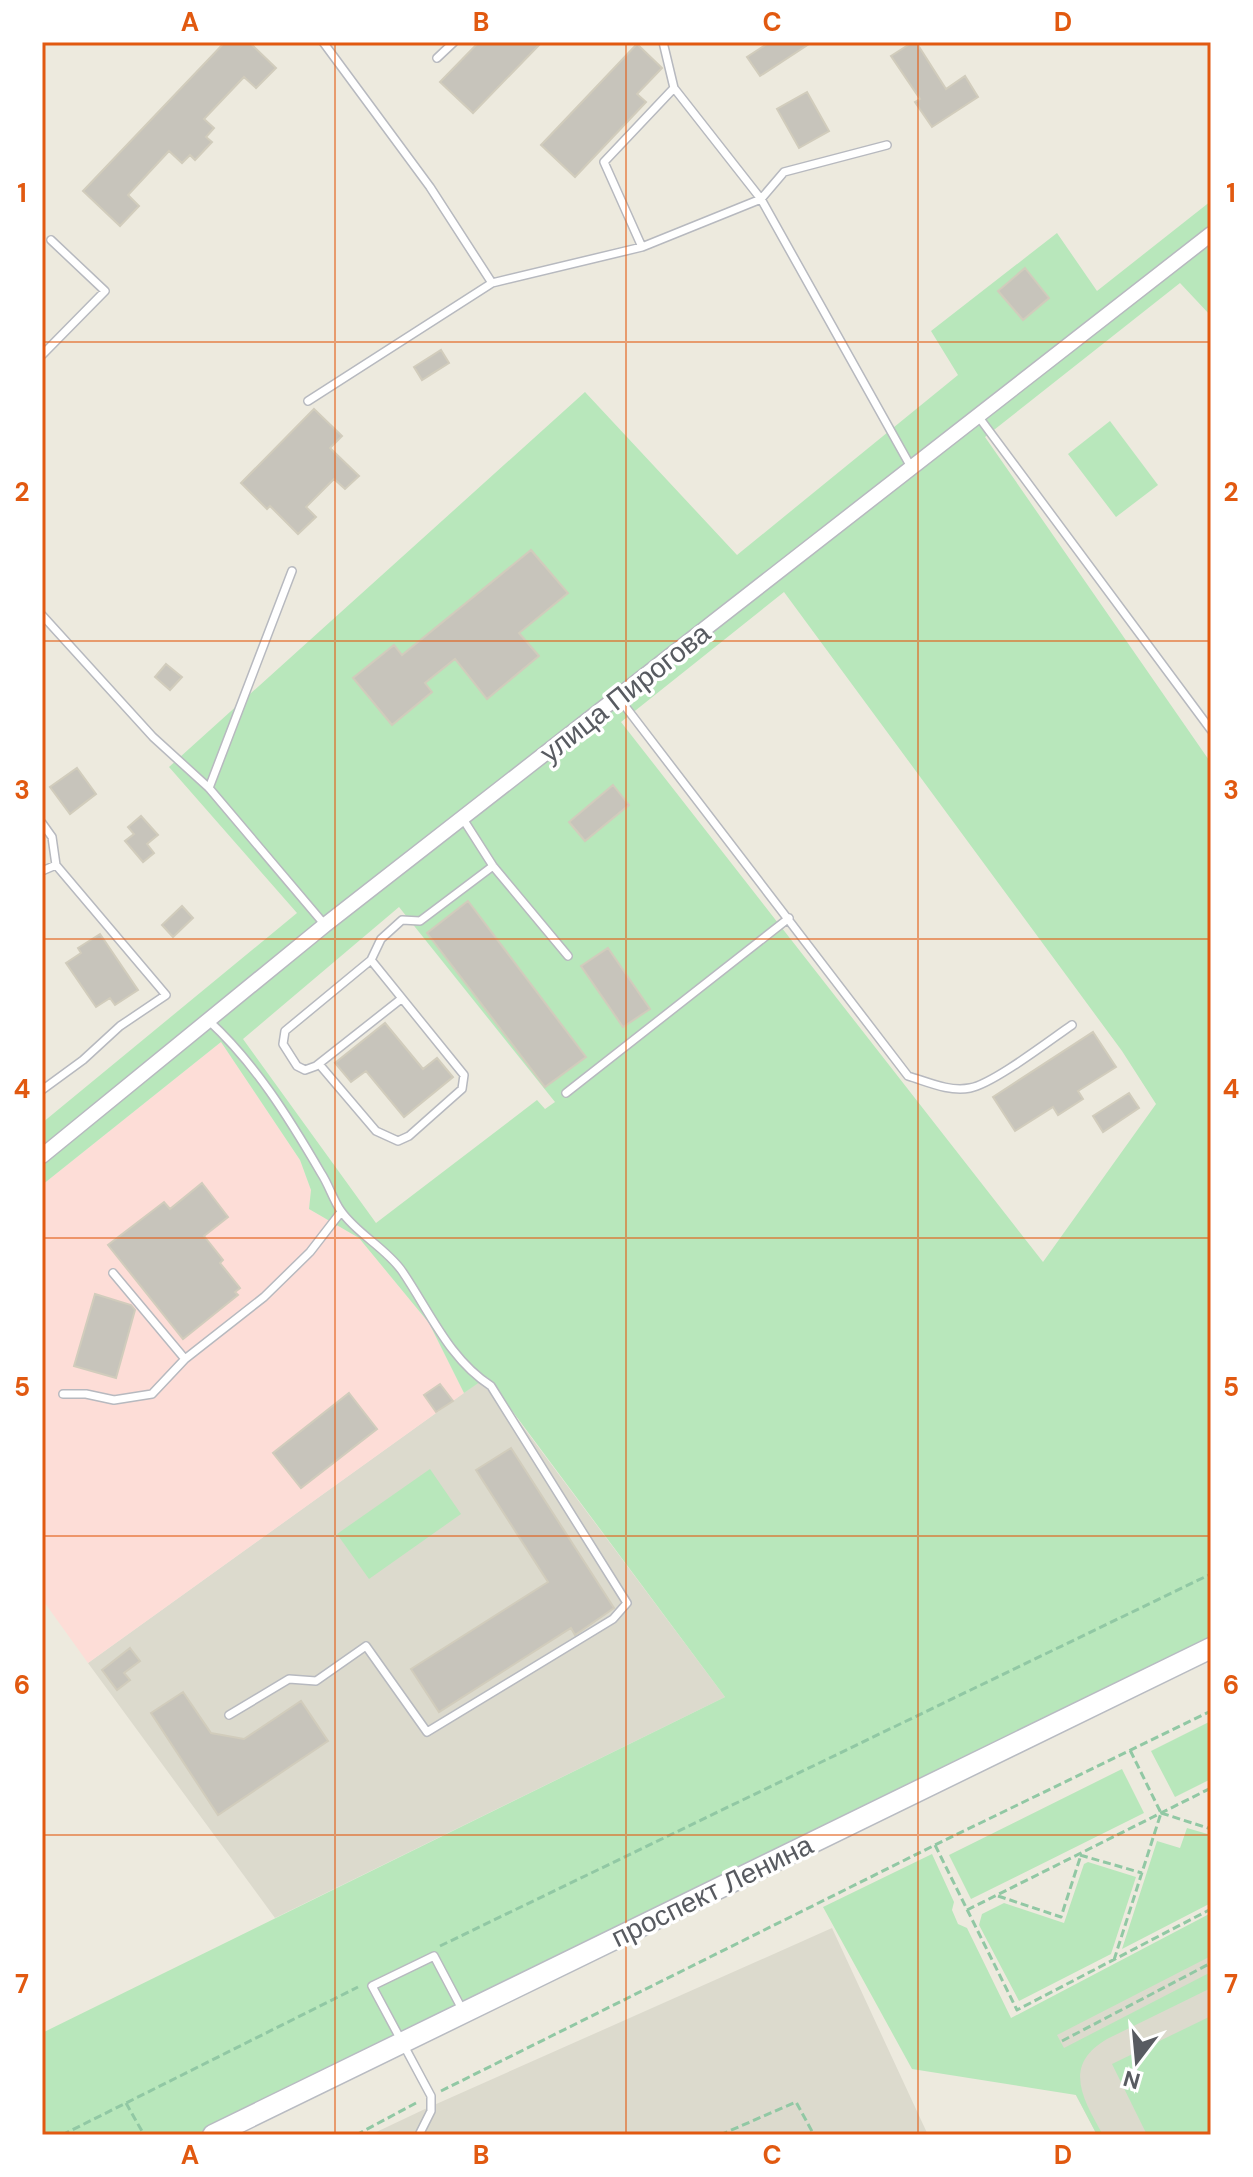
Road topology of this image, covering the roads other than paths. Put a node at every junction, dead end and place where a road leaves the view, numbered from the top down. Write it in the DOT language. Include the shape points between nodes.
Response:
graph roads {
  1 [pos="454,42"];
  2 [pos="663,42"];
  3 [pos="325,43"];
  4 [pos="437,58"];
  5 [pos="674,88"];
  6 [pos="887,145"];
  7 [pos="761,199"];
  8 [pos="1211,234"];
  9 [pos="51,240"];
  10 [pos="642,247"];
  11 [pos="492,283"];
  12 [pos="42,355"];
  13 [pos="308,401"];
  14 [pos="978,416"];
  15 [pos="911,467"];
  16 [pos="292,571"];
  17 [pos="42,615"];
  18 [pos="618,697"];
  19 [pos="1211,730"];
  20 [pos="209,788"];
  21 [pos="463,819"];
  22 [pos="42,823"];
  23 [pos="56,865"];
  24 [pos="493,866"];
  25 [pos="42,871"];
  26 [pos="789,918"];
  27 [pos="325,925"];
  28 [pos="568,956"];
  29 [pos="371,960"];
  30 [pos="401,999"];
  31 [pos="208,1020"];
  32 [pos="1072,1025"];
  33 [pos="319,1064"];
  34 [pos="42,1090"];
  35 [pos="566,1093"];
  36 [pos="42,1156"];
  37 [pos="341,1212"];
  38 [pos="113,1273"];
  39 [pos="185,1359"];
  40 [pos="63,1394"];
  41 [pos="1211,1648"];
  42 [pos="229,1715"];
  43 [pos="463,2012"];
  44 [pos="402,2041"];
  45 [pos="213,2135"];
  46 [pos="419,2135"];
  1 -- 4 [label="lane"];
  2 -- 5 [label="lane"];
  3 -- 11 [label="lane"];
  5 -- 7 [label="lane"];
  5 -- 10 [label="lane" via="604,162"];
  6 -- 7 [label="lane" via="784,172"];
  7 -- 10 [label="lane"];
  7 -- 15 [label="lane"];
  8 -- 14 [label="street, улица Пирогова"];
  9 -- 12 [label="lane" via="105,291"];
  10 -- 11 [label="lane"];
  11 -- 13 [label="lane"];
  14 -- 15 [label="street, улица Пирогова"];
  14 -- 19 [label="lane"];
  15 -- 18 [label="street, улица Пирогова"];
  16 -- 20 [label="lane"];
  17 -- 20 [label="lane" via="153,737"];
  18 -- 21 [label="street, улица Пирогова"];
  18 -- 26 [label="lane"];
  20 -- 27 [label="lane"];
  21 -- 24 [label="lane"];
  21 -- 27 [label="street, улица Пирогова"];
  22 -- 23 [label="lane" via="52,837"];
  23 -- 25 [label="lane"];
  23 -- 34 [label="lane" via="166,995"];
  24 -- 28 [label="lane"];
  24 -- 29 [label="lane" via="420,921 402,920 381,939"];
  26 -- 32 [label="lane" via="908,1076 945,1088 970,1088"];
  26 -- 35 [label="lane"];
  27 -- 31 [label="street, улица Пирогова"];
  29 -- 30 [label="lane"];
  29 -- 33 [label="lane" via="285,1031 283,1044 297,1066 305,1070"];
  30 -- 33 [label="lane"];
  30 -- 33 [label="lane" via="465,1080 457,1096 409,1136 390,1140 376,1131"];
  31 -- 36 [label="street, улица Пирогова"];
  31 -- 37 [label="lane" via="234,1044 271,1093"];
  37 -- 39 [label="lane" via="264,1297"];
  37 -- 42 [label="lane" via="400,1267 452,1350 472,1374 491,1386 627,1603 613,1619 427,1732 366,1646 316,1681 289,1679"];
  38 -- 39 [label="lane"];
  39 -- 40 [label="lane" via="152,1394 114,1400"];
  41 -- 43 [label="main road, проспект Ленина"];
  43 -- 44 [label="main road, проспект Ленина"];
  43 -- 44 [label="lane" via="434,1956 372,1986"];
  44 -- 45 [label="main road, проспект Ленина"];
  44 -- 46 [label="lane" via="431,2096 431,2111"];
}
